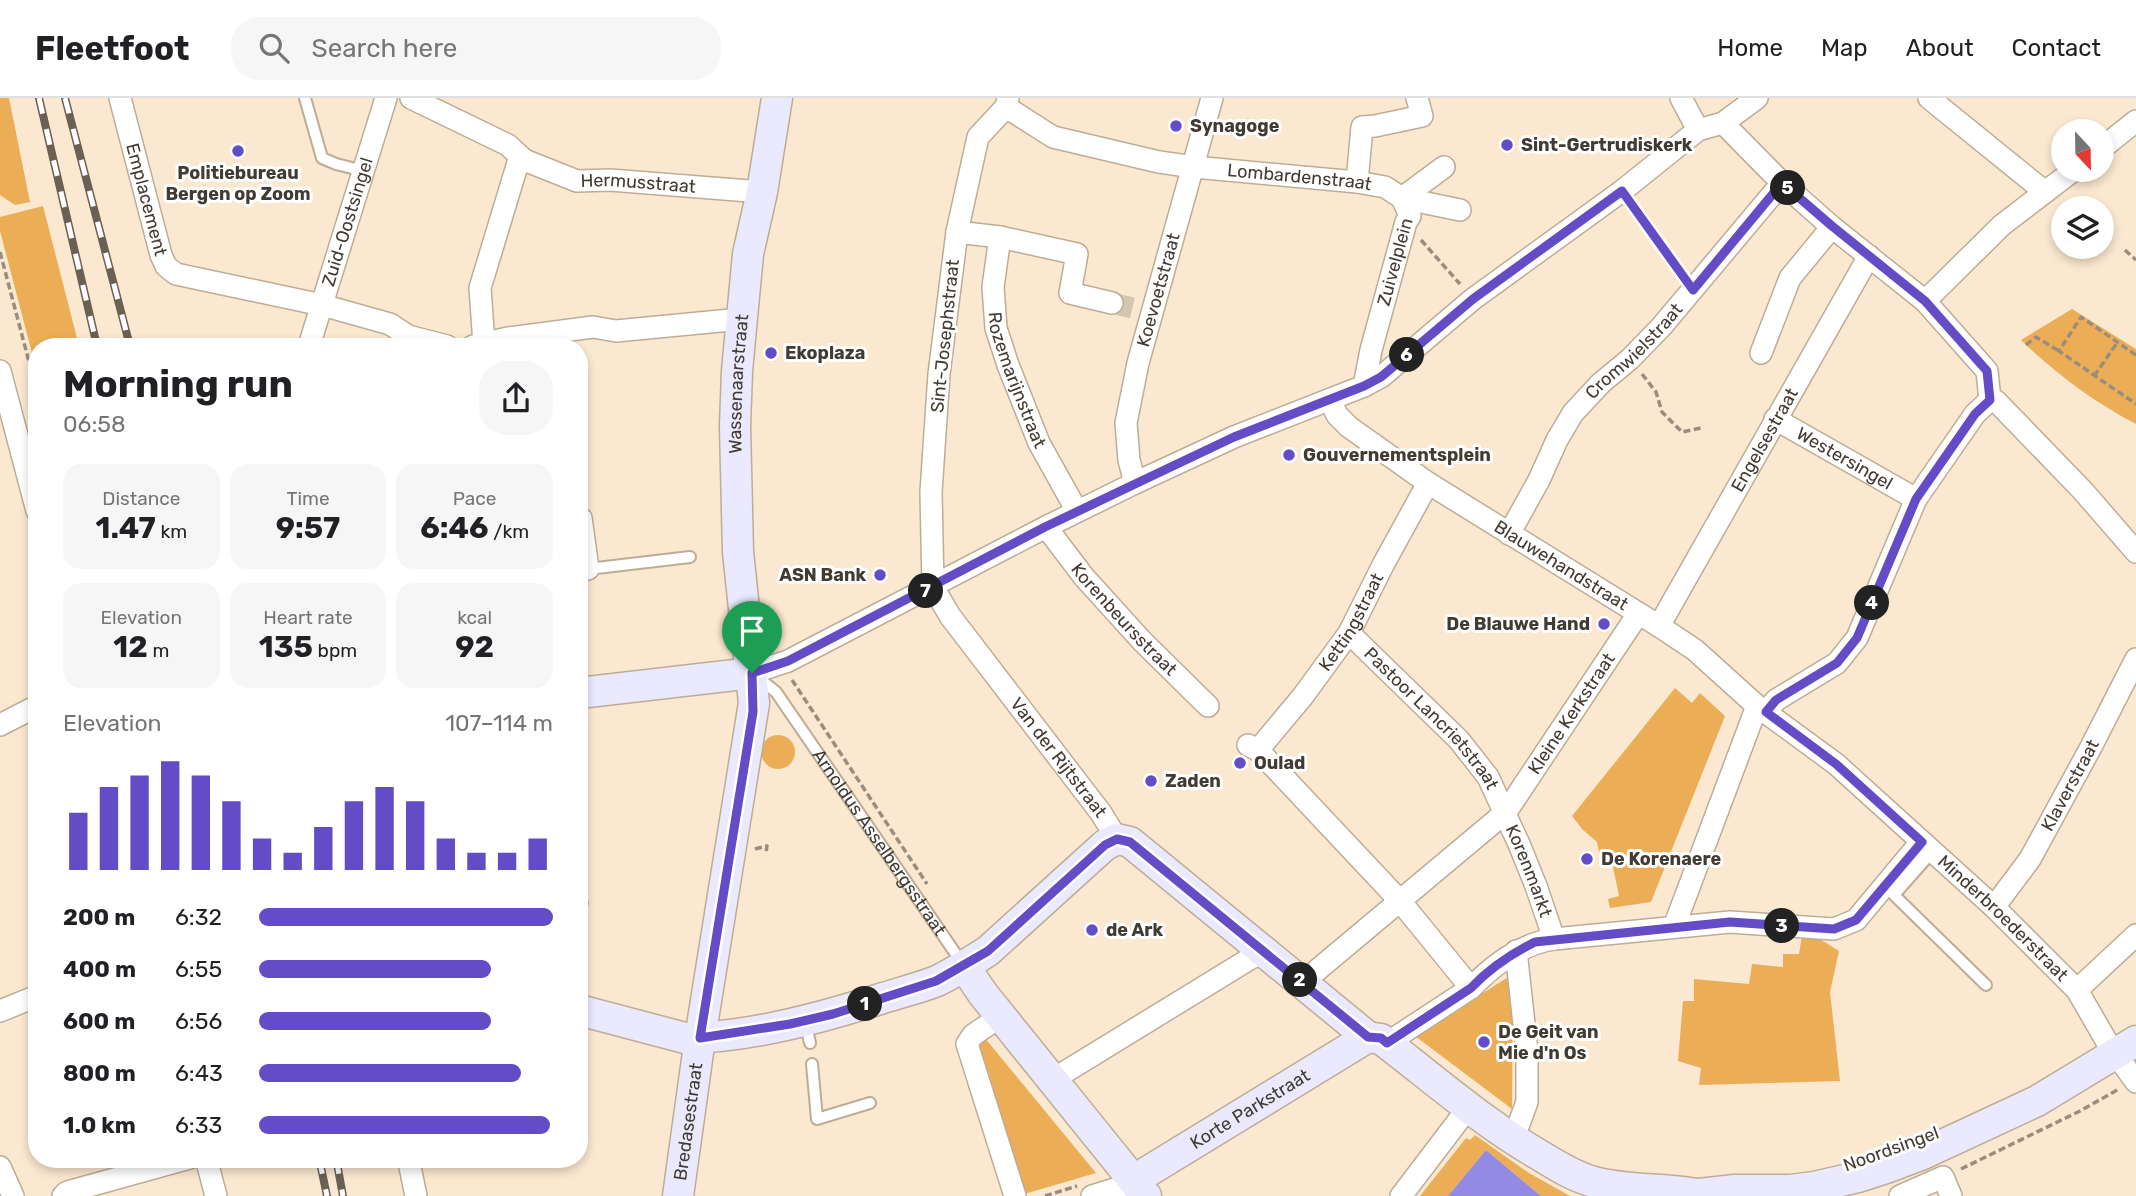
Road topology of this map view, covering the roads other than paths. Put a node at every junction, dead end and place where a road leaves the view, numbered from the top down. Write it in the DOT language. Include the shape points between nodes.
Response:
graph roads {
  1 [pos="120,98"];
  2 [pos="305,98"];
  3 [pos="386,98"];
  4 [pos="411,98"];
  5 [pos="777,98"];
  6 [pos="1212,98"];
  7 [pos="1417,98"];
  8 [pos="1681,98"];
  9 [pos="1757,98"];
  10 [pos="1929,98"];
  11 [pos="1007,102"];
  12 [pos="2136,121"];
  13 [pos="1723,123"];
  14 [pos="1698,131"];
  15 [pos="2114,138"];
  16 [pos="520,156"];
  17 [pos="1194,167"];
  18 [pos="1444,167"];
  19 [pos="364,171"];
  20 [pos="1357,182"];
  21 [pos="2058,182"];
  22 [pos="1782,183"];
  23 [pos="762,192"];
  24 [pos="2045,192"];
  25 [pos="1402,198"];
  26 [pos="1460,210"];
  27 [pos="1832,226"];
  28 [pos="957,232"];
  29 [pos="1000,237"];
  30 [pos="1869,256"];
  31 [pos="1925,301"];
  32 [pos="1112,303"];
  33 [pos="322,305"];
  34 [pos="741,319"];
  35 [pos="312,338"];
  36 [pos="416,338"];
  37 [pos="478,338"];
  38 [pos="508,338"];
  39 [pos="1761,353"];
  40 [pos="0,371"];
  41 [pos="1364,386"];
  42 [pos="1329,400"];
  43 [pos="1990,400"];
  44 [pos="1775,419"];
  45 [pos="28,477"];
  46 [pos="1428,483"];
  47 [pos="1135,484"];
  48 [pos="1916,499"];
  49 [pos="1077,511"];
  50 [pos="1045,527"];
  51 [pos="1510,534"];
  52 [pos="2136,552"];
  53 [pos="691,557"];
  54 [pos="588,569"];
  55 [pos="933,587"];
  56 [pos="1639,614"];
  57 [pos="1659,626"];
  58 [pos="1349,633"];
  59 [pos="2136,659"];
  60 [pos="752,673"];
  61 [pos="588,691"];
  62 [pos="1208,706"];
  63 [pos="1761,709"];
  64 [pos="28,711"];
  65 [pos="0,725"];
  66 [pos="1506,812"];
  67 [pos="1117,839"];
  68 [pos="1927,847"];
  69 [pos="1400,901"];
  70 [pos="1994,907"];
  71 [pos="1674,927"];
  72 [pos="2136,935"];
  73 [pos="1554,939"];
  74 [pos="1516,951"];
  75 [pos="1265,953"];
  76 [pos="964,966"];
  77 [pos="1303,982"];
  78 [pos="1986,985"];
  79 [pos="1471,988"];
  80 [pos="2077,990"];
  81 [pos="28,1000"];
  82 [pos="0,1012"];
  83 [pos="588,1012"];
  84 [pos="1001,1016"];
  85 [pos="700,1038"];
  86 [pos="1377,1040"];
  87 [pos="812,1064"];
  88 [pos="2131,1064"];
  89 [pos="1052,1080"];
  90 [pos="870,1103"];
  91 [pos="1468,1108"];
  92 [pos="1513,1140"];
  93 [pos="0,1167"];
  94 [pos="154,1168"];
  95 [pos="209,1168"];
  96 [pos="411,1168"];
  97 [pos="1947,1187"];
  98 [pos="1140,1188"];
  99 [pos="1735,1193"];
  100 [pos="1702,1195"];
  101 [pos="13,1196"];
  102 [pos="63,1196"];
  103 [pos="216,1196"];
  104 [pos="416,1196"];
  105 [pos="678,1196"];
  106 [pos="1015,1196"];
  107 [pos="1092,1196"];
  108 [pos="1401,1196"];
  109 [pos="1842,1196"];
  110 [pos="1900,1196"];
  1 -- 33 [label="street, Emplacement" via="166,266 176,274"];
  2 -- 19 [label="lane" via="321,158"];
  3 -- 19 [label="street, Zuid-Oostsingel"];
  4 -- 16 [label="street, Hermusstraat" via="509,145"];
  5 -- 23 [label="street, Wassenaarstraat"];
  6 -- 17 [label="street, Koevoetstraat"];
  7 -- 20 [label="street" via="1422,116 1362,127"];
  8 -- 14 [label="street"];
  9 -- 13 [label="street"];
  10 -- 24 [label="street"];
  11 -- 17 [label="street, Lombardenstraat" via="1052,137"];
  11 -- 28 [label="street, Sint-Josephstraat" via="978,136"];
  12 -- 15 [label="street"];
  13 -- 14 [label="street"];
  13 -- 22 [label="street"];
  14 -- 41 [label="street"];
  16 -- 23 [label="street, Hermusstraat" via="577,181"];
  16 -- 37 [label="street" via="480,288"];
  17 -- 20 [label="street, Lombardenstraat"];
  17 -- 47 [label="street, Koevoetstraat" via="1148,312 1126,423"];
  18 -- 25 [label="street"];
  19 -- 33 [label="street, Zuid-Oostsingel"];
  20 -- 25 [label="street, Lombardenstraat" via="1385,187"];
  21 -- 24 [label="street"];
  22 -- 27 [label="street"];
  22 -- 51 [label="street, Cromwielstraat" via="1662,326 1573,413"];
  23 -- 34 [label="street, Wassenaarstraat" via="748,254"];
  24 -- 31 [label="street" via="2002,225"];
  25 -- 26 [label="street, Zuivelplein"];
  25 -- 41 [label="street, Zuivelplein" via="1410,216"];
  27 -- 30 [label="street"];
  27 -- 39 [label="street" via="1790,278"];
  28 -- 29 [label="street"];
  28 -- 55 [label="street, Sint-Josephstraat" via="939,374 931,492"];
  29 -- 32 [label="street" via="1077,254 1070,293"];
  29 -- 49 [label="street, Rozemarijnstraat" via="993,287 996,328 1039,443"];
  30 -- 31 [label="street"];
  30 -- 44 [label="street, Engelsestraat"];
  31 -- 43 [label="street" via="1987,371"];
  33 -- 35 [label="street, Zuid-Oostsingel"];
  33 -- 36 [label="street, Emplacement" via="390,324"];
  34 -- 38 [label="street" via="616,331 593,327"];
  34 -- 60 [label="street, Wassenaarstraat" via="732,552"];
  40 -- 45 [label="street"];
  41 -- 42 [label="street"];
  42 -- 46 [label="street, Blauwehandstraat" via="1349,427"];
  42 -- 47 [label="street" via="1234,437"];
  43 -- 48 [label="street" via="1975,414"];
  43 -- 52 [label="street" via="2064,471"];
  44 -- 48 [label="street, Westersingel"];
  44 -- 57 [label="street, Engelsestraat"];
  46 -- 51 [label="street, Blauwehandstraat"];
  46 -- 58 [label="street, Kettingstraat"];
  47 -- 49 [label="street"];
  48 -- 63 [label="street" via="1857,638 1837,663"];
  49 -- 50 [label="street"];
  50 -- 55 [label="street"];
  50 -- 62 [label="street, Korenbeursstraat" via="1083,577"];
  51 -- 56 [label="street, Blauwehandstraat"];
  53 -- 54 [label="lane"];
  55 -- 60 [label="street" via="780,665"];
  55 -- 67 [label="street, Van der Rijtstraat"];
  56 -- 57 [label="street, Blauwehandstraat"];
  56 -- 66 [label="street, Kleine Kerkstraat"];
  57 -- 63 [label="street, Blauwehandstraat" via="1695,650"];
  58 -- 66 [label="street, Pastoor Lancrietstraat" via="1459,740 1488,777"];
  58 -- 69 [label="street, Kettingstraat" via="1303,696 1253,748"];
  59 -- 70 [label="street, Klaverstraat" via="2029,859"];
  60 -- 61 [label="street"];
  60 -- 76 [label="lane, Arnoldus Asselbergsstraat" via="782,700"];
  60 -- 85 [label="street, Bredasestraat" via="753,712"];
  63 -- 68 [label="street, Minderbroederstraat" via="1836,764"];
  63 -- 71 [label="street"];
  64 -- 65 [label="street"];
  66 -- 69 [label="street, Korenmarkt"];
  66 -- 73 [label="street, Korenmarkt"];
  67 -- 75 [label="street, Van der Rijtstraat" via="1130,842"];
  67 -- 76 [label="street" via="988,951"];
  68 -- 70 [label="street, Minderbroederstraat"];
  68 -- 71 [label="street" via="1856,920 1834,929 1730,922"];
  68 -- 78 [label="lane" via="1895,895"];
  69 -- 77 [label="street, Korenmarkt"];
  69 -- 79 [label="street"];
  70 -- 80 [label="street, Minderbroederstraat"];
  71 -- 73 [label="street"];
  72 -- 80 [label="street"];
  73 -- 74 [label="street, Korenmarkt"];
  74 -- 79 [label="street, Korenmarkt"];
  74 -- 92 [label="street" via="1527,1051 1527,1102"];
  75 -- 77 [label="street, Van der Rijtstraat"];
  75 -- 89 [label="street"];
  76 -- 84 [label="street, Arnoldus Asselbergsstraat"];
  76 -- 85 [label="street" via="936,981 833,1014 807,1032"];
  77 -- 86 [label="street, Van der Rijtstraat"];
  79 -- 86 [label="street"];
  80 -- 88 [label="street"];
  81 -- 82 [label="street"];
  83 -- 85 [label="street" via="681,1038"];
  84 -- 89 [label="street, Arnoldus Asselbergsstraat"];
  84 -- 106 [label="street" via="967,1044"];
  85 -- 105 [label="street, Bredasestraat"];
  86 -- 91 [label="street, Noordsingel"];
  86 -- 98 [label="street, Korte Parkstraat"];
  87 -- 90 [label="lane" via="817,1119"];
  88 -- 99 [label="street, Noordsingel" via="1886,1168 1814,1187"];
  88 -- 109 [label="street, Noordsingel" via="1994,1137 1891,1181"];
  89 -- 98 [label="street, Arnoldus Asselbergsstraat"];
  91 -- 92 [label="street, Noordsingel"];
  91 -- 108 [label="street"];
  92 -- 100 [label="street, Noordsingel" via="1591,1182"];
  93 -- 101 [label="street"];
  94 -- 102 [label="street"];
  95 -- 103 [label="street"];
  96 -- 104 [label="street"];
  97 -- 110 [label="street"];
  98 -- 107 [label="street" via="1118,1188"];
  99 -- 100 [label="street, Noordsingel"];
}
